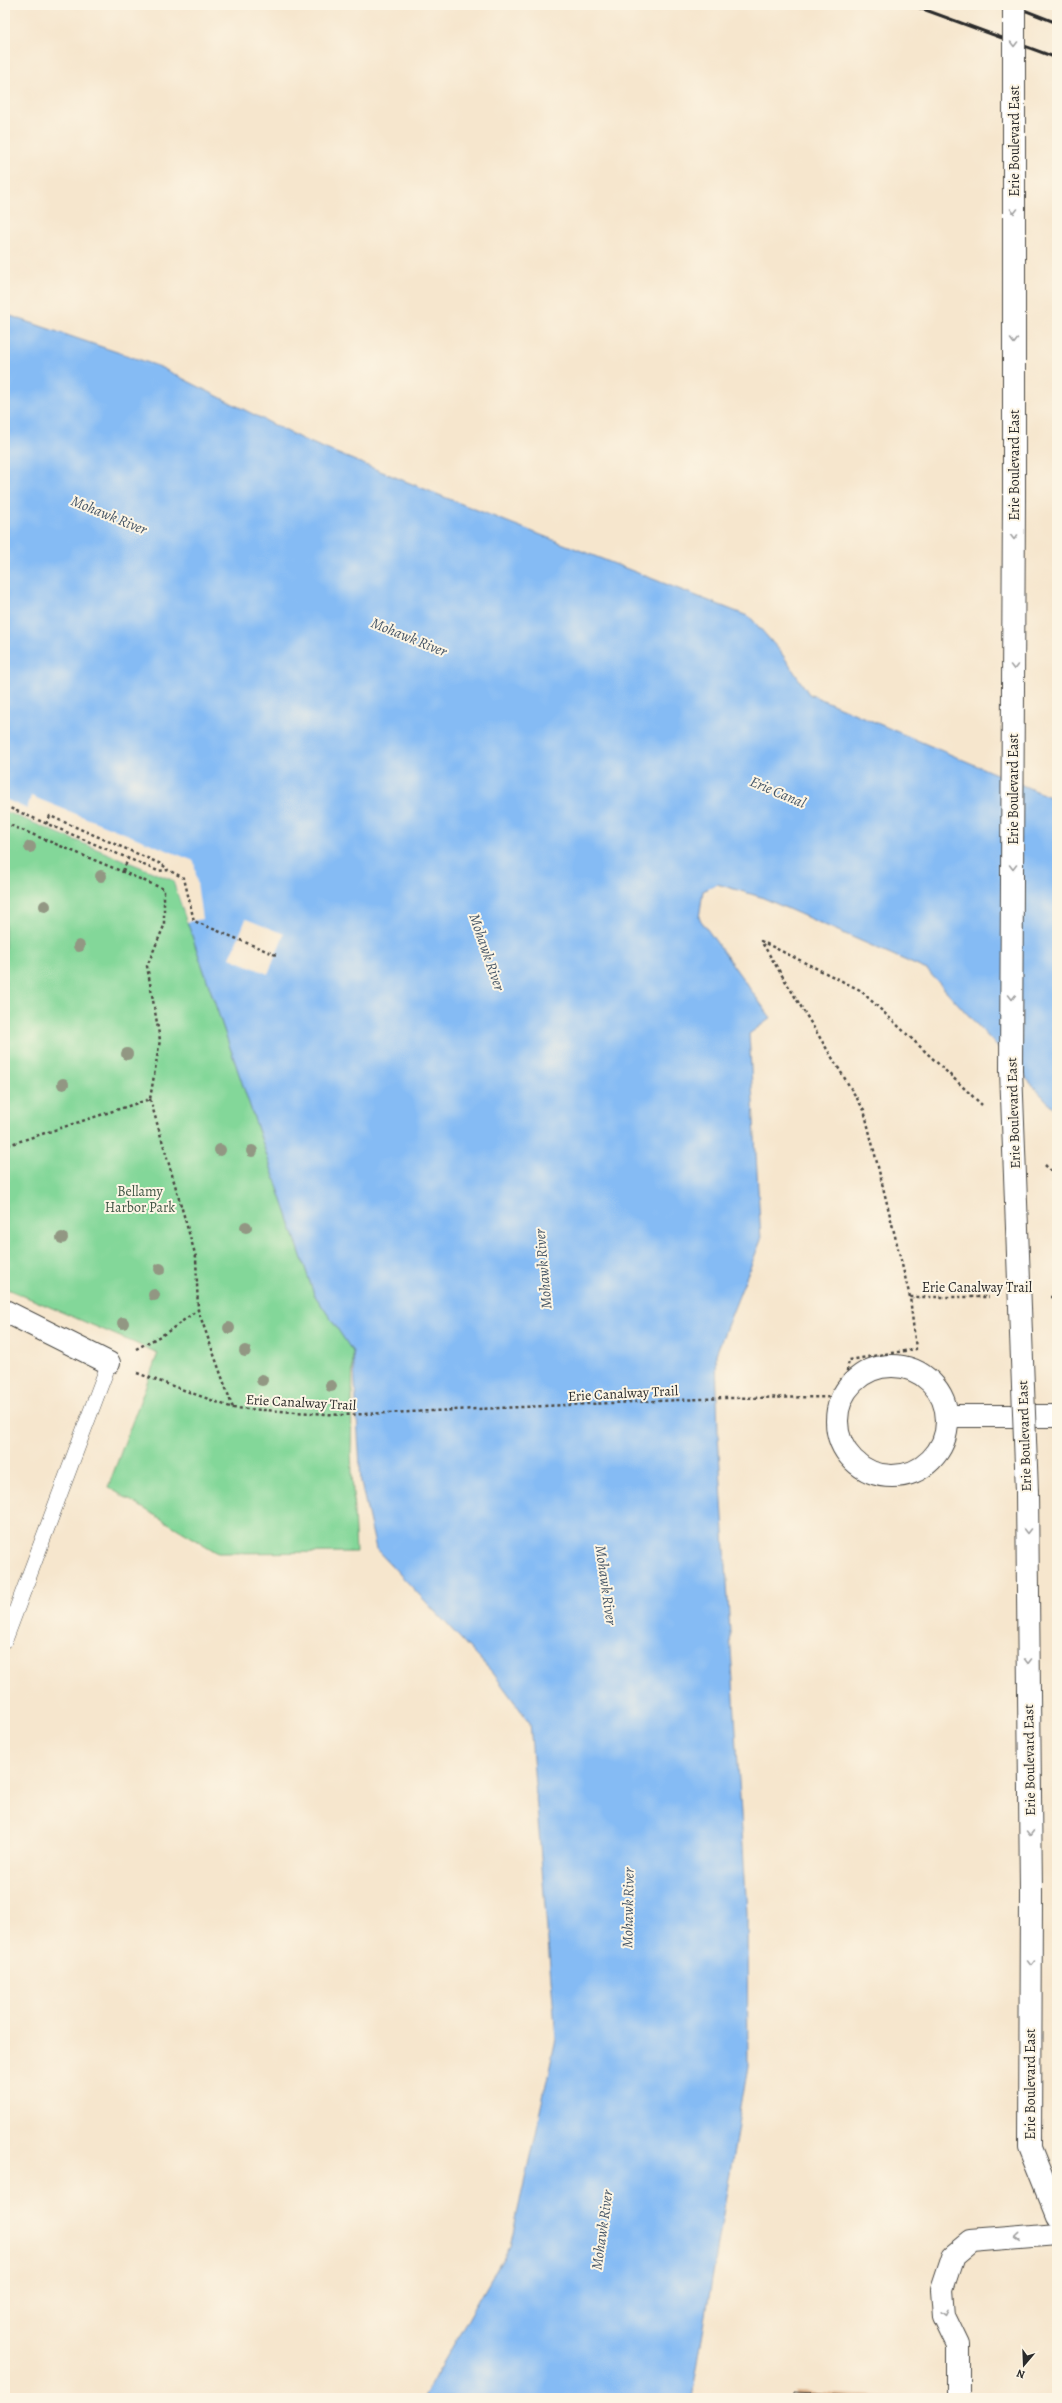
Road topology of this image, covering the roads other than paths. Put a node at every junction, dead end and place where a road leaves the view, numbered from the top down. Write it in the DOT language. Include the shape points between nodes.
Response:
graph roads {
  1 [pos="1014,5"];
  2 [pos="5,1311"];
  3 [pos="109,1363"];
  4 [pos="948,1416"];
  5 [pos="1057,1416"];
  6 [pos="5,1640"];
  7 [pos="1057,2215"];
  8 [pos="1057,2234"];
  9 [pos="958,2398"];
  1 -- 7 [label="main road, Erie Boulevard East, one-way, bridge" via="1012,1070 1027,1492 1031,1893 1030,2148"];
  2 -- 3 [label="main road"];
  3 -- 6 [label="lane"];
  4 -- 4 [label="main road" via="946,1434 939,1451 926,1465 910,1474 892,1476 873,1473 858,1464 845,1450 840,1439 837,1414 842,1397 852,1382 867,1372 884,1366 902,1366 919,1373 933,1384 943,1399"];
  4 -- 5 [label="main road"];
  8 -- 9 [label="main road, one-way" via="971,2241 953,2256 942,2289 944,2316 958,2344"];
}
